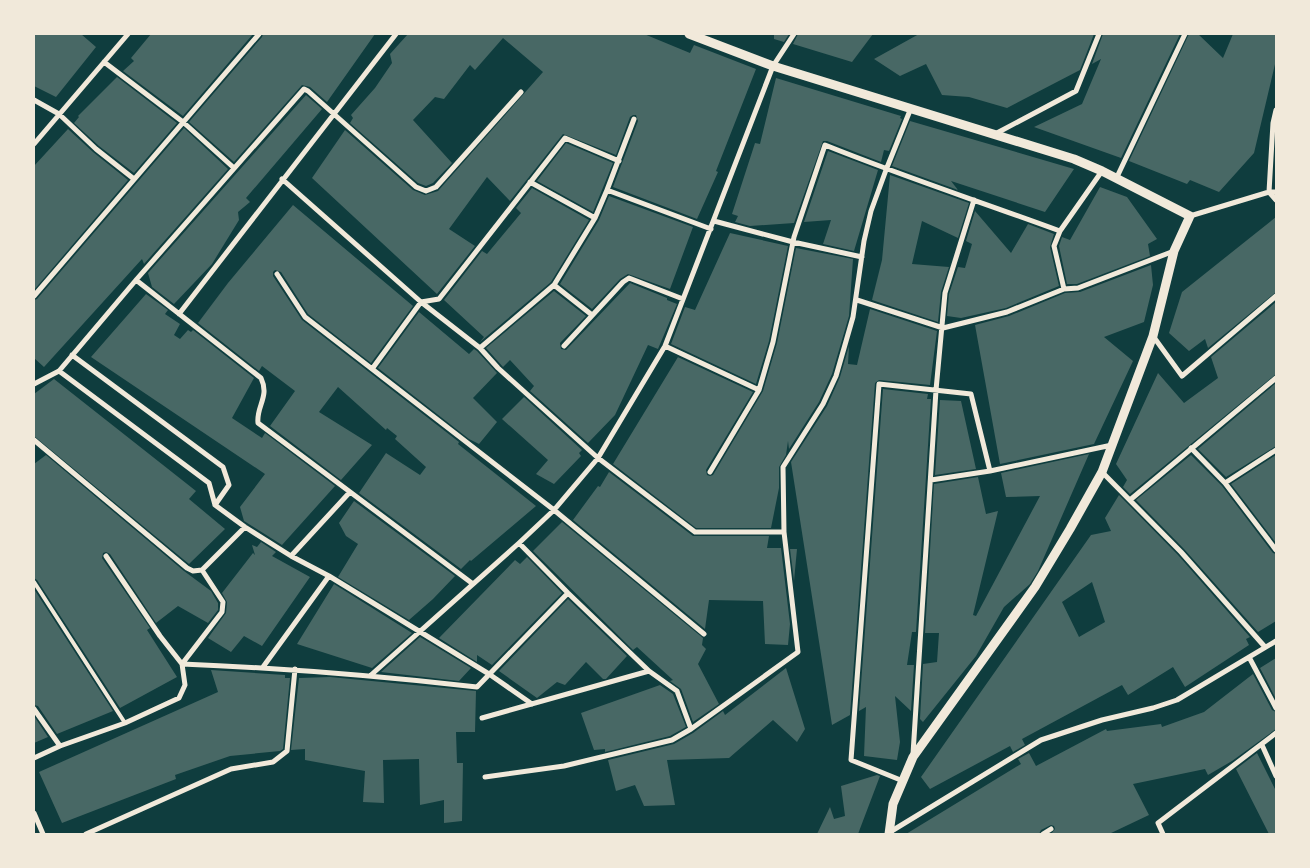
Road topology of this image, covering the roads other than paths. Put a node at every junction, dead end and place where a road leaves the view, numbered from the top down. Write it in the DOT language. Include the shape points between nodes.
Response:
graph roads {
  1 [pos="128,34"];
  2 [pos="259,34"];
  3 [pos="396,34"];
  4 [pos="690,34"];
  5 [pos="794,34"];
  6 [pos="1099,34"];
  7 [pos="1185,34"];
  8 [pos="104,62"];
  9 [pos="773,66"];
  10 [pos="521,92"];
  11 [pos="34,100"];
  12 [pos="911,108"];
  13 [pos="1276,110"];
  14 [pos="333,113"];
  15 [pos="59,114"];
  16 [pos="634,119"];
  17 [pos="183,122"];
  18 [pos="994,134"];
  19 [pos="34,144"];
  20 [pos="619,161"];
  21 [pos="234,168"];
  22 [pos="886,170"];
  23 [pos="1102,171"];
  24 [pos="134,179"];
  25 [pos="282,179"];
  26 [pos="1116,179"];
  27 [pos="530,182"];
  28 [pos="607,190"];
  29 [pos="1269,192"];
  30 [pos="1276,192"];
  31 [pos="974,200"];
  32 [pos="1276,200"];
  33 [pos="1190,216"];
  34 [pos="594,218"];
  35 [pos="714,220"];
  36 [pos="711,229"];
  37 [pos="1060,232"];
  38 [pos="794,242"];
  39 [pos="1174,251"];
  40 [pos="862,257"];
  41 [pos="277,274"];
  42 [pos="136,280"];
  43 [pos="554,284"];
  44 [pos="1064,289"];
  45 [pos="34,296"];
  46 [pos="1276,296"];
  47 [pos="683,299"];
  48 [pos="857,300"];
  49 [pos="421,302"];
  50 [pos="179,314"];
  51 [pos="592,315"];
  52 [pos="943,328"];
  53 [pos="1153,336"];
  54 [pos="564,346"];
  55 [pos="665,346"];
  56 [pos="480,348"];
  57 [pos="72,355"];
  58 [pos="372,368"];
  59 [pos="59,371"];
  60 [pos="1276,378"];
  61 [pos="34,384"];
  62 [pos="759,390"];
  63 [pos="936,390"];
  64 [pos="34,440"];
  65 [pos="1113,445"];
  66 [pos="42,447"];
  67 [pos="34,448"];
  68 [pos="1191,448"];
  69 [pos="1276,450"];
  70 [pos="598,458"];
  71 [pos="990,471"];
  72 [pos="710,472"];
  73 [pos="1102,472"];
  74 [pos="931,480"];
  75 [pos="1225,483"];
  76 [pos="350,492"];
  77 [pos="1130,500"];
  78 [pos="214,504"];
  79 [pos="554,510"];
  80 [pos="245,527"];
  81 [pos="784,532"];
  82 [pos="519,543"];
  83 [pos="1276,550"];
  84 [pos="106,556"];
  85 [pos="291,556"];
  86 [pos="202,570"];
  87 [pos="329,576"];
  88 [pos="34,582"];
  89 [pos="473,584"];
  90 [pos="568,593"];
  91 [pos="420,632"];
  92 [pos="704,634"];
  93 [pos="1276,640"];
  94 [pos="1265,647"];
  95 [pos="1249,657"];
  96 [pos="182,664"];
  97 [pos="263,667"];
  98 [pos="295,669"];
  99 [pos="649,671"];
  100 [pos="489,674"];
  101 [pos="372,675"];
  102 [pos="532,704"];
  103 [pos="1276,708"];
  104 [pos="34,709"];
  105 [pos="482,718"];
  106 [pos="124,723"];
  107 [pos="692,729"];
  108 [pos="1276,733"];
  109 [pos="1262,745"];
  110 [pos="60,746"];
  111 [pos="913,757"];
  112 [pos="34,758"];
  113 [pos="1276,776"];
  114 [pos="485,777"];
  115 [pos="903,781"];
  116 [pos="34,813"];
  117 [pos="1051,829"];
  118 [pos="42,834"];
  119 [pos="86,834"];
  120 [pos="887,834"];
  121 [pos="1043,834"];
  122 [pos="1163,834"];
  1 -- 8 [label="street"];
  2 -- 17 [label="street"];
  3 -- 14 [label="street"];
  4 -- 9 [label="street"];
  5 -- 9 [label="street"];
  6 -- 18 [label="street" via="1076,91"];
  7 -- 26 [label="street"];
  8 -- 15 [label="street"];
  8 -- 17 [label="street"];
  9 -- 12 [label="street"];
  9 -- 35 [label="street"];
  10 -- 14 [label="street" via="436,187 426,191 416,186"];
  11 -- 15 [label="street"];
  12 -- 18 [label="street"];
  12 -- 22 [label="street"];
  13 -- 29 [label="street"];
  14 -- 21 [label="street" via="304,90"];
  14 -- 25 [label="street"];
  15 -- 19 [label="street"];
  15 -- 24 [label="street"];
  16 -- 20 [label="street"];
  17 -- 21 [label="street"];
  17 -- 24 [label="street"];
  18 -- 23 [label="street"];
  20 -- 27 [label="street" via="565,138"];
  20 -- 28 [label="street"];
  21 -- 42 [label="street"];
  22 -- 31 [label="street"];
  22 -- 38 [label="street" via="824,145"];
  22 -- 40 [label="street" via="871,211"];
  23 -- 26 [label="street"];
  23 -- 37 [label="street"];
  24 -- 45 [label="street"];
  25 -- 49 [label="street"];
  25 -- 50 [label="street"];
  26 -- 33 [label="street"];
  27 -- 34 [label="street"];
  27 -- 49 [label="street" via="438,299"];
  28 -- 34 [label="street"];
  28 -- 36 [label="street"];
  29 -- 30 [label="street"];
  29 -- 32 [label="street"];
  29 -- 33 [label="street"];
  31 -- 37 [label="street"];
  31 -- 52 [label="street" via="945,293"];
  33 -- 39 [label="street"];
  34 -- 43 [label="street"];
  35 -- 36 [label="street"];
  35 -- 38 [label="street"];
  36 -- 47 [label="street"];
  37 -- 44 [label="street" via="1054,246"];
  38 -- 40 [label="street"];
  38 -- 62 [label="street" via="773,342"];
  39 -- 44 [label="street" via="1078,288"];
  39 -- 53 [label="street"];
  40 -- 48 [label="street"];
  41 -- 58 [label="street" via="306,317"];
  42 -- 50 [label="street"];
  42 -- 57 [label="street"];
  43 -- 51 [label="street"];
  43 -- 56 [label="street"];
  44 -- 52 [label="street" via="1007,312"];
  46 -- 53 [label="street" via="1182,376"];
  47 -- 51 [label="street" via="629,278"];
  47 -- 55 [label="street"];
  48 -- 52 [label="street"];
  48 -- 81 [label="street" via="836,376 823,404 783,467"];
  49 -- 56 [label="street"];
  49 -- 58 [label="street"];
  50 -- 76 [label="street" via="262,378 264,397 258,423"];
  51 -- 54 [label="street"];
  52 -- 63 [label="street"];
  53 -- 65 [label="street"];
  55 -- 62 [label="street"];
  55 -- 70 [label="street"];
  56 -- 70 [label="street"];
  57 -- 59 [label="street"];
  57 -- 78 [label="street" via="223,467 229,485"];
  58 -- 79 [label="street"];
  59 -- 61 [label="street"];
  59 -- 78 [label="street" via="209,483"];
  60 -- 68 [label="street"];
  62 -- 72 [label="street"];
  63 -- 71 [label="street" via="971,394"];
  63 -- 74 [label="street"];
  63 -- 115 [label="street" via="879,384 851,760"];
  64 -- 66 [label="street"];
  65 -- 71 [label="street"];
  65 -- 73 [label="street"];
  66 -- 67 [label="street"];
  66 -- 86 [label="street" via="187,568"];
  68 -- 75 [label="street"];
  68 -- 77 [label="street"];
  69 -- 75 [label="street"];
  70 -- 79 [label="street"];
  70 -- 81 [label="street" via="695,532"];
  71 -- 74 [label="street"];
  73 -- 77 [label="street"];
  73 -- 111 [label="street" via="1035,587"];
  74 -- 111 [label="street"];
  75 -- 83 [label="street"];
  76 -- 85 [label="street"];
  76 -- 89 [label="street"];
  77 -- 94 [label="street" via="1182,552"];
  78 -- 80 [label="street"];
  79 -- 82 [label="street"];
  79 -- 92 [label="street"];
  80 -- 85 [label="street"];
  80 -- 86 [label="street"];
  81 -- 107 [label="street" via="798,652"];
  82 -- 89 [label="street"];
  82 -- 90 [label="street"];
  84 -- 96 [label="street"];
  85 -- 87 [label="street"];
  86 -- 96 [label="street" via="223,602 222,612"];
  87 -- 91 [label="street"];
  87 -- 97 [label="street"];
  88 -- 106 [label="lane"];
  89 -- 91 [label="street"];
  90 -- 99 [label="street"];
  90 -- 100 [label="street"];
  91 -- 100 [label="street"];
  91 -- 101 [label="street"];
  93 -- 94 [label="street"];
  94 -- 95 [label="street"];
  95 -- 103 [label="street"];
  95 -- 120 [label="street" via="1177,700 1041,740"];
  96 -- 97 [label="street"];
  96 -- 106 [label="street" via="185,685 178,698"];
  97 -- 98 [label="street"];
  98 -- 101 [label="street"];
  98 -- 119 [label="street" via="284,755 273,762 231,769"];
  99 -- 102 [label="street"];
  99 -- 107 [label="street" via="677,691"];
  100 -- 101 [label="street" via="477,687"];
  100 -- 102 [label="street"];
  102 -- 105 [label="street"];
  104 -- 110 [label="street"];
  106 -- 110 [label="street"];
  107 -- 114 [label="street" via="672,740 614,755"];
  108 -- 109 [label="street"];
  109 -- 113 [label="street"];
  109 -- 122 [label="street" via="1158,823"];
  110 -- 112 [label="street"];
  111 -- 115 [label="street"];
  115 -- 120 [label="street" via="893,804"];
  116 -- 118 [label="street"];
  117 -- 121 [label="street"];
}
